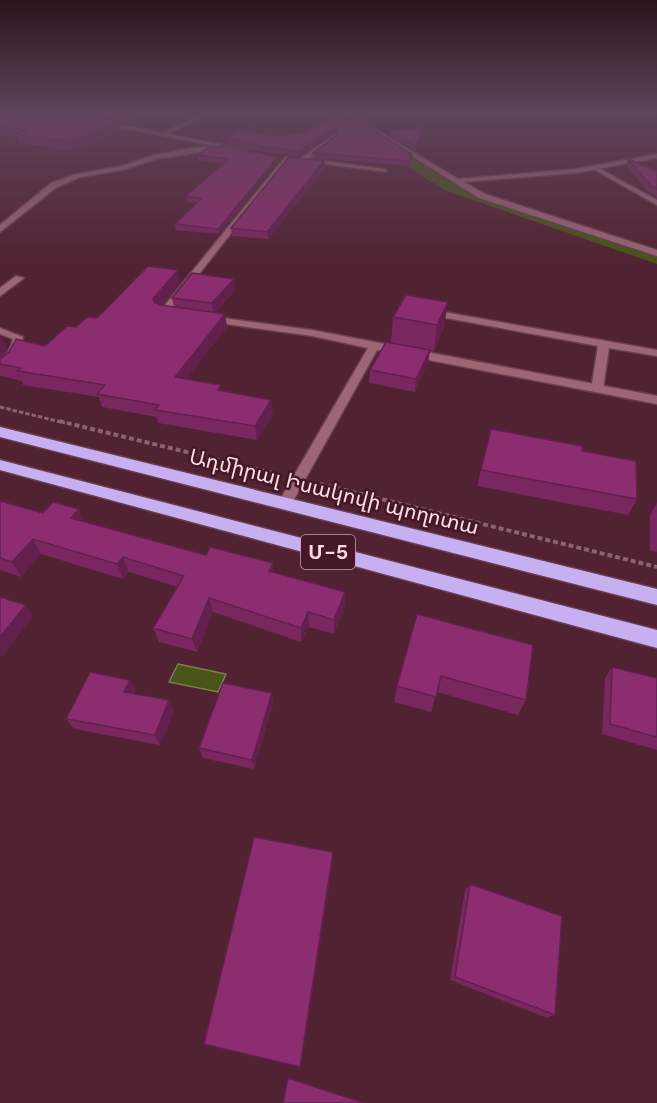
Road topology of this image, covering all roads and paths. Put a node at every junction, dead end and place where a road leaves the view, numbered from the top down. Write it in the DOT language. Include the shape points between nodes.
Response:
graph roads {
  1 [pos="133,164"];
  2 [pos="282,164"];
  3 [pos="336,164"];
  4 [pos="429,164"];
  5 [pos="614,164"];
  6 [pos="596,168"];
  7 [pos="385,171"];
  8 [pos="455,181"];
  9 [pos="657,203"];
  10 [pos="0,230"];
  11 [pos="657,253"];
  12 [pos="19,278"];
  13 [pos="0,294"];
  14 [pos="416,310"];
  15 [pos="186,316"];
  16 [pos="198,318"];
  17 [pos="0,331"];
  18 [pos="604,344"];
  19 [pos="374,346"];
  20 [pos="657,353"];
  21 [pos="0,371"];
  22 [pos="597,389"];
  23 [pos="657,400"];
  24 [pos="0,407"];
  25 [pos="0,432"];
  26 [pos="0,465"];
  27 [pos="298,479"];
  28 [pos="285,503"];
  29 [pos="657,567"];
  30 [pos="657,597"];
  31 [pos="657,639"];
  1 -- 10 [label="street" via="79,175 54,185"];
  2 -- 15 [label="street" via="164,313"];
  3 -- 7 [label="street"];
  4 -- 8 [label="street"];
  5 -- 6 [label="street"];
  6 -- 8 [label="street"];
  6 -- 9 [label="street"];
  8 -- 11 [label="street" via="482,196"];
  12 -- 13 [label="street"];
  14 -- 18 [label="street"];
  16 -- 19 [label="street" via="312,333"];
  17 -- 21 [label="street" via="18,337 16,352"];
  18 -- 20 [label="street"];
  18 -- 22 [label="street"];
  19 -- 22 [label="street"];
  19 -- 27 [label="street"];
  22 -- 23 [label="street"];
  24 -- 27 [label="path"];
  25 -- 28 [label="highway, Ադմիրալ Իսակովի պողոտա / Մ-5"];
  26 -- 31 [label="highway, Մ-5"];
  27 -- 28 [label="street"];
  27 -- 29 [label="path"];
  28 -- 30 [label="highway, Ադմիրալ Իսակովի պողոտա / Մ-5"];
}
